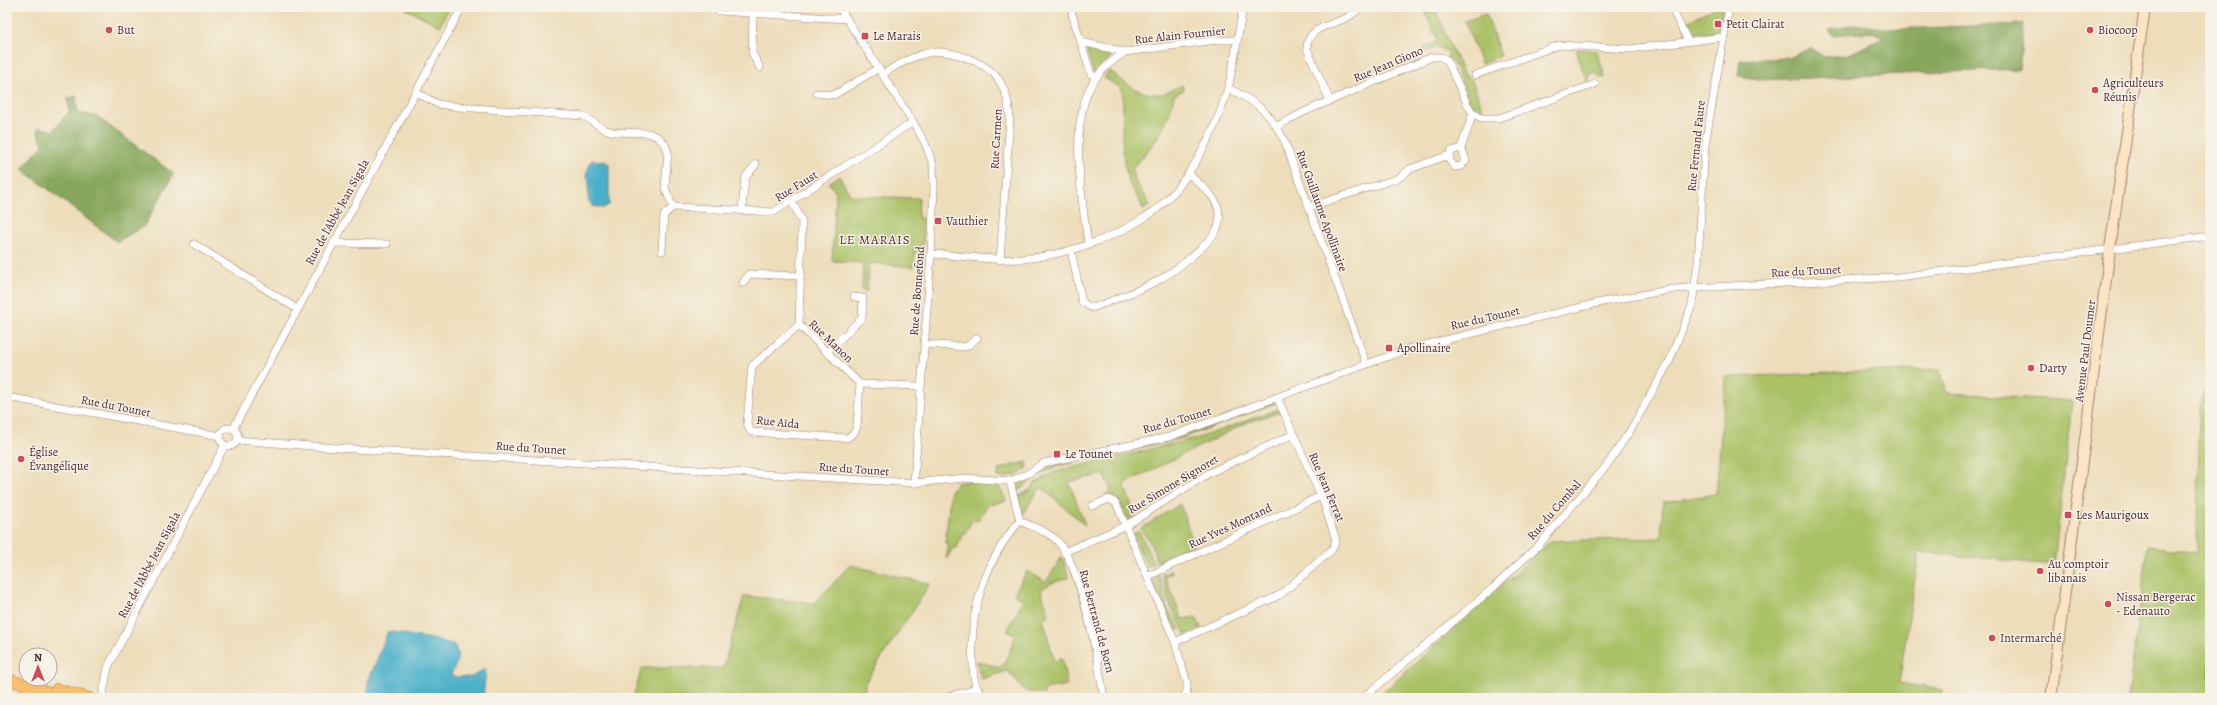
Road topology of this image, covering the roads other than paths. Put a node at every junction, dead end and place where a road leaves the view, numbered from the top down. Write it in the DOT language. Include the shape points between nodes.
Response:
graph roads {
  1 [pos="462,7"];
  2 [pos="713,7"];
  3 [pos="839,7"];
  4 [pos="1243,7"];
  5 [pos="1362,7"];
  6 [pos="1671,7"];
  7 [pos="1729,7"];
  8 [pos="2145,7"];
  9 [pos="753,14"];
  10 [pos="1072,14"];
  11 [pos="847,19"];
  12 [pos="1723,37"];
  13 [pos="1237,40"];
  14 [pos="1688,41"];
  15 [pos="1081,42"];
  16 [pos="1125,52"];
  17 [pos="760,68"];
  18 [pos="881,71"];
  19 [pos="1475,75"];
  20 [pos="1096,78"];
  21 [pos="1595,84"];
  22 [pos="1228,88"];
  23 [pos="417,93"];
  24 [pos="816,93"];
  25 [pos="1330,101"];
  26 [pos="1473,113"];
  27 [pos="914,122"];
  28 [pos="1277,126"];
  29 [pos="1461,148"];
  30 [pos="1449,155"];
  31 [pos="756,164"];
  32 [pos="1189,174"];
  33 [pos="792,202"];
  34 [pos="673,207"];
  35 [pos="1309,207"];
  36 [pos="742,210"];
  37 [pos="2210,236"];
  38 [pos="333,243"];
  39 [pos="194,244"];
  40 [pos="387,244"];
  41 [pos="1088,244"];
  42 [pos="2110,249"];
  43 [pos="1071,250"];
  44 [pos="662,251"];
  45 [pos="931,254"];
  46 [pos="1000,260"];
  47 [pos="800,276"];
  48 [pos="743,283"];
  49 [pos="1694,287"];
  50 [pos="854,298"];
  51 [pos="297,309"];
  52 [pos="799,325"];
  53 [pos="977,338"];
  54 [pos="924,344"];
  55 [pos="827,352"];
  56 [pos="1366,363"];
  57 [pos="860,384"];
  58 [pos="920,386"];
  59 [pos="7,397"];
  60 [pos="1277,397"];
  61 [pos="233,429"];
  62 [pos="1292,435"];
  63 [pos="220,436"];
  64 [pos="237,440"];
  65 [pos="225,445"];
  66 [pos="1010,481"];
  67 [pos="914,483"];
  68 [pos="1321,496"];
  69 [pos="1092,506"];
  70 [pos="1020,521"];
  71 [pos="1127,525"];
  72 [pos="1064,552"];
  73 [pos="1148,576"];
  74 [pos="1175,642"];
  75 [pos="7,679"];
  76 [pos="18,682"];
  77 [pos="976,685"];
  78 [pos="34,687"];
  79 [pos="50,687"];
  80 [pos="64,698"];
  81 [pos="89,698"];
  82 [pos="102,698"];
  83 [pos="944,698"];
  84 [pos="985,698"];
  85 [pos="1104,698"];
  86 [pos="1184,698"];
  87 [pos="1363,698"];
  88 [pos="2051,698"];
  1 -- 23 [label="street, Rue de l'Abbé Jean Sigala"];
  2 -- 9 [label="street" via="719,11"];
  3 -- 11 [label="street, Rue de Bonnefond"];
  4 -- 13 [label="street"];
  5 -- 25 [label="street" via="1350,16 1317,30 1307,41 1307,48"];
  6 -- 14 [label="street"];
  7 -- 12 [label="street, Rue Fernand Faure"];
  8 -- 42 [label="main road, Avenue Paul Doumer"];
  9 -- 11 [label="street"];
  9 -- 17 [label="street" via="752,53"];
  10 -- 15 [label="street"];
  11 -- 18 [label="street, Rue de Bonnefond"];
  12 -- 14 [label="street"];
  12 -- 49 [label="street, Rue Fernand Faure" via="1706,144"];
  13 -- 16 [label="street, Rue Alain Fournier" via="1217,40"];
  13 -- 22 [label="street"];
  14 -- 19 [label="street" via="1630,49 1559,45"];
  15 -- 16 [label="street, Rue Alain Fournier"];
  15 -- 20 [label="street" via="1091,74"];
  16 -- 20 [label="street, Rue Alain Fournier" via="1114,59"];
  18 -- 24 [label="street, Rue Carmen" via="834,94"];
  18 -- 27 [label="street, Rue de Bonnefond"];
  18 -- 46 [label="street, Rue Carmen" via="933,52 952,52 989,68 1001,82 1008,97 1010,117"];
  20 -- 41 [label="street, Rue Alain Fournier" via="1084,107 1079,157 1079,178"];
  21 -- 26 [label="street" via="1499,118 1481,118"];
  22 -- 28 [label="street, Rue Guillaume Apollinaire" via="1252,99"];
  22 -- 32 [label="street" via="1215,125"];
  23 -- 34 [label="street" via="438,104 459,108 584,116 604,129 614,132 648,133 658,137 668,152 665,188 667,198"];
  23 -- 38 [label="street, Rue de l'Abbé Jean Sigala"];
  25 -- 26 [label="street, Rue Jean Giono" via="1424,60 1441,57 1450,64"];
  25 -- 28 [label="street, Rue Jean Giono"];
  26 -- 29 [label="street"];
  27 -- 33 [label="street, Rue Faust"];
  27 -- 45 [label="street, Rue de Bonnefond" via="933,164"];
  28 -- 35 [label="street, Rue Guillaume Apollinaire"];
  29 -- 30 [label="street" via="1451,151"];
  29 -- 30 [label="street" via="1466,160 1461,166 1452,165"];
  30 -- 35 [label="street" via="1410,169 1399,178"];
  31 -- 36 [label="street" via="746,178"];
  32 -- 41 [label="street" via="1148,216 1108,237"];
  32 -- 43 [label="street" via="1216,203 1219,214 1218,228 1206,243 1158,280 1092,308 1082,302"];
  33 -- 36 [label="street, Rue Faust" via="774,212"];
  33 -- 47 [label="street, Rue Manon" via="802,221"];
  34 -- 36 [label="street, Rue Faust"];
  34 -- 44 [label="street" via="664,215"];
  35 -- 56 [label="street, Rue Guillaume Apollinaire"];
  37 -- 42 [label="street, Rue du Tounet"];
  38 -- 40 [label="street"];
  38 -- 51 [label="street, Rue de l'Abbé Jean Sigala"];
  39 -- 51 [label="street"];
  41 -- 43 [label="street"];
  42 -- 49 [label="street, Rue du Tounet" via="1898,277"];
  42 -- 88 [label="main road, Avenue Paul Doumer"];
  43 -- 46 [label="street"];
  45 -- 46 [label="street"];
  45 -- 54 [label="street, Rue de Bonnefond"];
  47 -- 48 [label="street" via="749,274"];
  47 -- 52 [label="street, Rue Manon"];
  49 -- 56 [label="street, Rue du Tounet" via="1602,302 1456,336"];
  49 -- 87 [label="street, Rue du Combal" via="1691,307 1669,362 1607,466 1538,546 1494,587"];
  50 -- 55 [label="street" via="863,298 862,318"];
  51 -- 61 [label="street, Rue de l'Abbé Jean Sigala"];
  52 -- 55 [label="street, Rue Manon"];
  52 -- 57 [label="street, Rue Aïda" via="752,366 747,422 751,432 847,438 857,427"];
  53 -- 54 [label="street" via="966,347"];
  54 -- 58 [label="street, Rue de Bonnefond"];
  55 -- 57 [label="street, Rue Manon"];
  56 -- 60 [label="street, Rue du Tounet"];
  57 -- 58 [label="street"];
  58 -- 67 [label="street, Rue de Bonnefond"];
  59 -- 63 [label="street, Rue du Tounet"];
  60 -- 62 [label="street, Rue Jean Ferrat"];
  60 -- 66 [label="street, Rue du Tounet" via="1169,437 1044,463"];
  61 -- 63 [label="street" via="226,429"];
  61 -- 64 [label="street" via="238,436"];
  62 -- 68 [label="street, Rue Jean Ferrat"];
  62 -- 71 [label="street, Rue Simone Signoret" via="1210,473"];
  63 -- 65 [label="street"];
  64 -- 65 [label="street" via="231,445"];
  64 -- 67 [label="street, Rue du Tounet"];
  65 -- 82 [label="street, Rue de l'Abbé Jean Sigala" via="108,667"];
  66 -- 67 [label="street, Rue du Tounet" via="964,478"];
  66 -- 70 [label="street"];
  68 -- 73 [label="street, Rue Yves Montand"];
  68 -- 74 [label="street, Rue Jean Ferrat" via="1336,540 1332,550 1280,595"];
  69 -- 71 [label="street" via="1113,499"];
  70 -- 72 [label="street, Rue Bertrand de Born" via="1042,531 1059,543"];
  70 -- 77 [label="street" via="1011,530 985,578 975,610 971,642"];
  71 -- 72 [label="street, Rue Simone Signoret"];
  71 -- 73 [label="street"];
  72 -- 85 [label="street, Rue Bertrand de Born" via="1076,577"];
  73 -- 74 [label="street"];
  74 -- 86 [label="street" via="1187,683 1188,691"];
  75 -- 76 [label="main road"];
  77 -- 83 [label="street" via="972,690"];
  77 -- 84 [label="street"];
  78 -- 80 [label="main road"];
  79 -- 81 [label="main road"];
}
